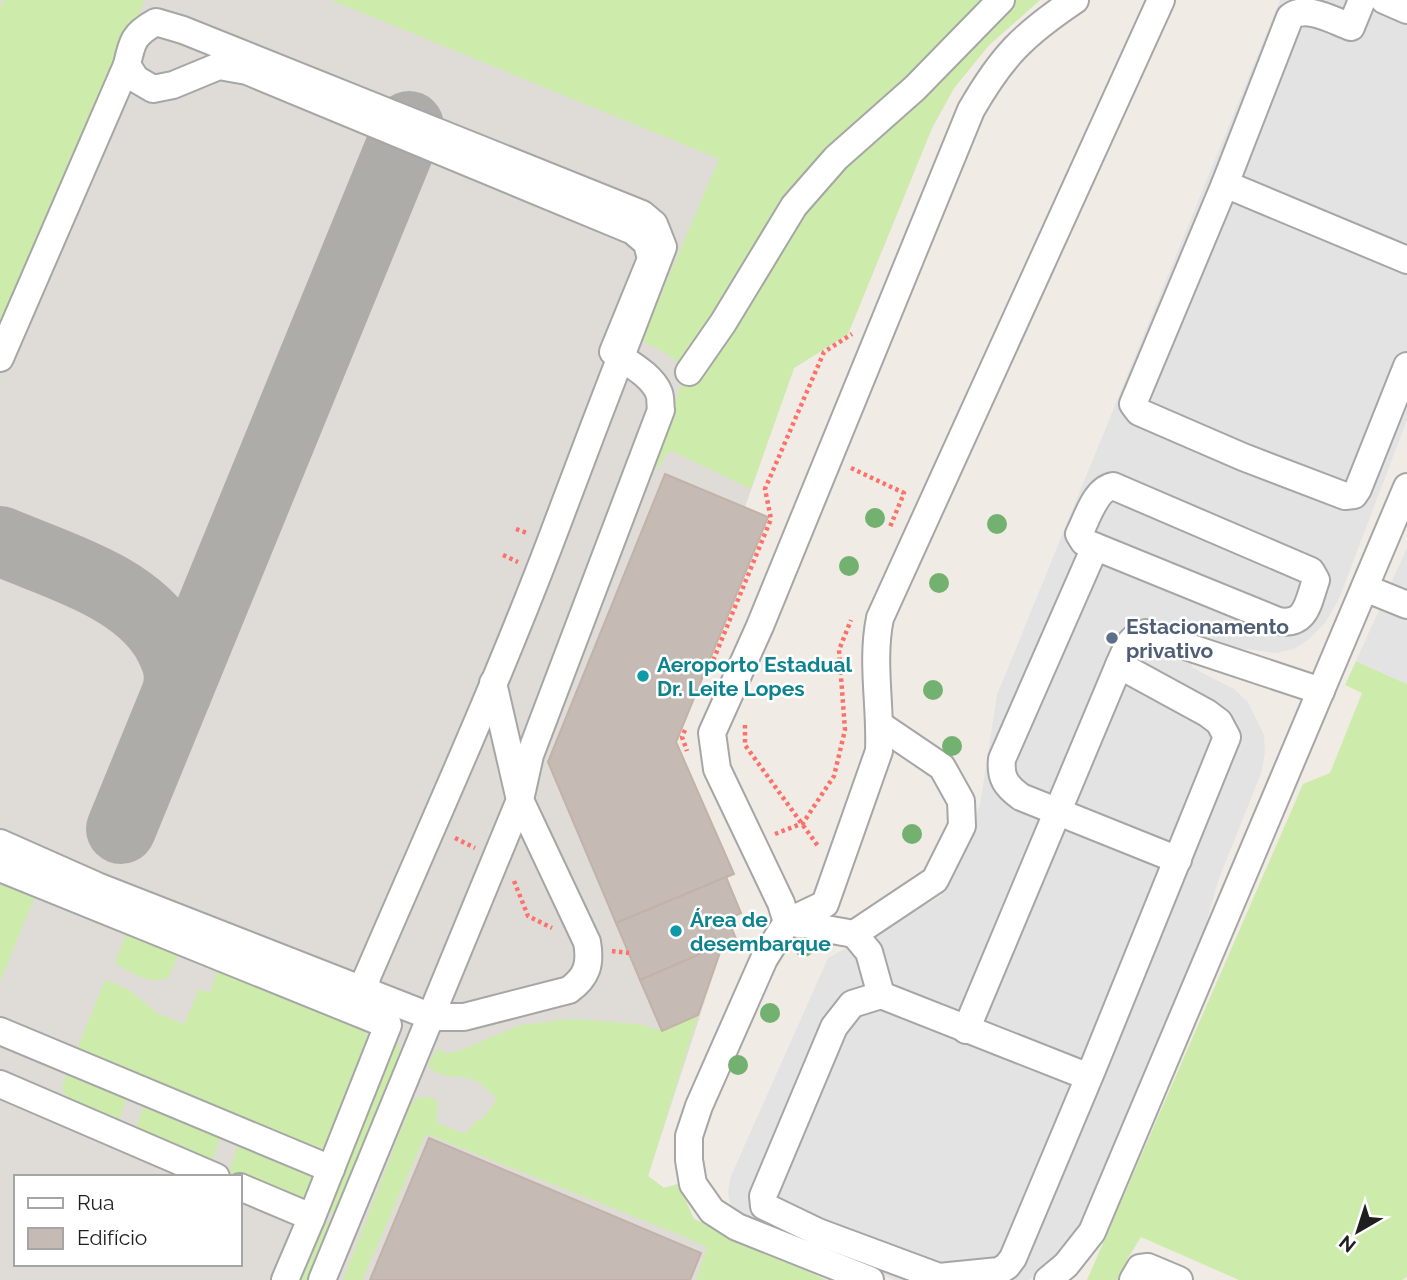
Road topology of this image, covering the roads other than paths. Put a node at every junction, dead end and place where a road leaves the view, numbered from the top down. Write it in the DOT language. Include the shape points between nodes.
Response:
graph roads {
  1 [pos="1001,0"];
  2 [pos="1075,0"];
  3 [pos="1161,0"];
  4 [pos="1362,0"];
  5 [pos="1384,0"];
  6 [pos="1407,10"];
  7 [pos="127,65"];
  8 [pos="1225,184"];
  9 [pos="1407,260"];
  10 [pos="0,358"];
  11 [pos="621,358"];
  12 [pos="1407,366"];
  13 [pos="689,372"];
  14 [pos="1407,487"];
  15 [pos="1095,547"];
  16 [pos="1395,547"];
  17 [pos="1365,588"];
  18 [pos="1406,602"];
  19 [pos="1119,665"];
  20 [pos="493,683"];
  21 [pos="1321,691"];
  22 [pos="880,725"];
  23 [pos="520,800"];
  24 [pos="1057,812"];
  25 [pos="0,843"];
  26 [pos="1178,860"];
  27 [pos="0,868"];
  28 [pos="787,922"];
  29 [pos="854,934"];
  30 [pos="365,991"];
  31 [pos="881,995"];
  32 [pos="432,1017"];
  33 [pos="388,1025"];
  34 [pos="966,1030"];
  35 [pos="0,1031"];
  36 [pos="1089,1077"];
  37 [pos="0,1084"];
  38 [pos="331,1169"];
  39 [pos="211,1175"];
  40 [pos="242,1188"];
  41 [pos="312,1219"];
  42 [pos="285,1280"];
  43 [pos="322,1280"];
  44 [pos="870,1280"];
  45 [pos="1048,1280"];
  46 [pos="1133,1280"];
  47 [pos="1179,1280"];
  1 -- 13 [label="street" via="915,88 836,158 794,206"];
  2 -- 28 [label="street" via="1038,25 1002,60 971,110 712,733 717,769"];
  3 -- 22 [label="street" via="880,618 875,653"];
  4 -- 8 [label="street" via="1351,27 1305,11 1290,17"];
  5 -- 6 [label="street"];
  7 -- 10 [label="street"];
  7 -- 11 [label="street" via="136,79 153,89 219,66 247,71 633,231 647,243 651,259 613,352"];
  7 -- 11 [label="street" via="140,31 156,22 642,214 654,224 663,247"];
  8 -- 9 [label="street"];
  8 -- 12 [label="street" via="1134,409 1243,457 1345,496 1354,495"];
  11 -- 20 [label="street"];
  11 -- 23 [label="street" via="659,393 661,410 530,755"];
  14 -- 16 [label="street"];
  15 -- 15 [label="street" via="1264,617 1289,623 1306,609 1316,580 1302,566 1113,486 1100,493 1079,534"];
  15 -- 24 [label="street" via="1002,758 1007,787"];
  16 -- 17 [label="street"];
  17 -- 18 [label="street"];
  17 -- 21 [label="street"];
  19 -- 21 [label="street" via="1130,641 1146,633"];
  19 -- 24 [label="street"];
  19 -- 26 [label="street" via="1207,713 1227,737"];
  20 -- 23 [label="street"];
  20 -- 30 [label="street" via="367,977"];
  21 -- 45 [label="street" via="1092,1233"];
  22 -- 28 [label="street" via="879,751 825,904"];
  22 -- 29 [label="street" via="942,767 961,801 962,826 935,880"];
  23 -- 32 [label="street"];
  23 -- 32 [label="street" via="587,942 588,970 569,990 464,1017"];
  24 -- 26 [label="street"];
  24 -- 34 [label="street"];
  25 -- 30 [label="street"];
  26 -- 36 [label="street"];
  27 -- 33 [label="street"];
  28 -- 29 [label="street"];
  28 -- 44 [label="street" via="764,959 699,1106 690,1136 693,1184 712,1211 737,1227"];
  29 -- 31 [label="street" via="869,952"];
  30 -- 32 [label="street"];
  30 -- 33 [label="street" via="372,1012"];
  31 -- 34 [label="street"];
  31 -- 36 [label="street" via="852,1003 838,1020 763,1196 764,1206 771,1212 874,1254 939,1277 999,1271 1007,1266"];
  32 -- 43 [label="street"];
  33 -- 38 [label="street"];
  34 -- 36 [label="street"];
  35 -- 38 [label="street"];
  37 -- 39 [label="street"];
  38 -- 41 [label="street"];
  40 -- 41 [label="street"];
  41 -- 42 [label="street"];
  46 -- 47 [label="street" via="1140,1268 1148,1267"];
}
